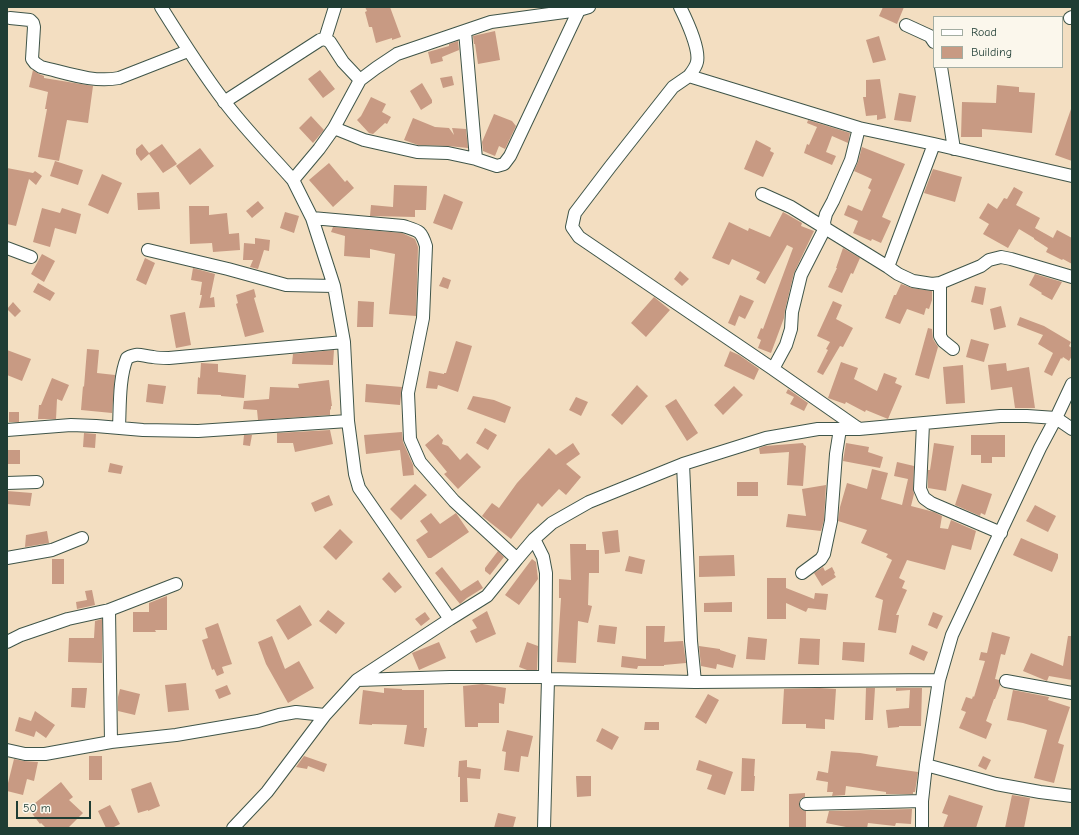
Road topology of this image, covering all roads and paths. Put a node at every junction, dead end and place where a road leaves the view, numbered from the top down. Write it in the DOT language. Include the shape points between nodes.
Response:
graph roads {
  1 [pos="161,7"];
  2 [pos="335,7"];
  3 [pos="680,7"];
  4 [pos="584,9"];
  5 [pos="10,18"];
  6 [pos="906,25"];
  7 [pos="465,31"];
  8 [pos="325,39"];
  9 [pos="933,40"];
  10 [pos="188,50"];
  11 [pos="941,68"];
  12 [pos="689,76"];
  13 [pos="360,80"];
  14 [pos="224,102"];
  15 [pos="334,128"];
  16 [pos="859,128"];
  17 [pos="934,144"];
  18 [pos="954,149"];
  19 [pos="476,159"];
  20 [pos="1072,176"];
  21 [pos="293,180"];
  22 [pos="762,194"];
  23 [pos="312,218"];
  24 [pos="825,228"];
  25 [pos="7,248"];
  26 [pos="148,250"];
  27 [pos="31,257"];
  28 [pos="888,267"];
  29 [pos="1072,277"];
  30 [pos="940,283"];
  31 [pos="334,286"];
  32 [pos="344,342"];
  33 [pos="953,349"];
  34 [pos="773,369"];
  35 [pos="1072,384"];
  36 [pos="1056,418"];
  37 [pos="348,421"];
  38 [pos="923,424"];
  39 [pos="119,427"];
  40 [pos="840,429"];
  41 [pos="859,429"];
  42 [pos="1072,429"];
  43 [pos="7,430"];
  44 [pos="683,464"];
  45 [pos="37,482"];
  46 [pos="7,483"];
  47 [pos="1001,533"];
  48 [pos="82,538"];
  49 [pos="534,539"];
  50 [pos="7,558"];
  51 [pos="517,559"];
  52 [pos="802,573"];
  53 [pos="176,584"];
  54 [pos="109,610"];
  55 [pos="450,619"];
  56 [pos="7,642"];
  57 [pos="547,678"];
  58 [pos="357,680"];
  59 [pos="939,680"];
  60 [pos="1006,681"];
  61 [pos="695,682"];
  62 [pos="1072,693"];
  63 [pos="325,715"];
  64 [pos="111,742"];
  65 [pos="7,750"];
  66 [pos="926,765"];
  67 [pos="1072,796"];
  68 [pos="922,801"];
  69 [pos="806,804"];
  70 [pos="233,828"];
  71 [pos="544,828"];
  72 [pos="922,828"];
  1 -- 10 [label="street"];
  2 -- 8 [label="street"];
  3 -- 12 [label="street" via="697,52 697,61"];
  4 -- 7 [label="street" via="491,22"];
  4 -- 19 [label="street" via="510,156 504,164 497,166"];
  5 -- 10 [label="street" via="30,20 33,23 34,63 95,80 119,78"];
  6 -- 9 [label="street" via="930,36"];
  7 -- 13 [label="street" via="397,54"];
  7 -- 19 [label="street"];
  8 -- 13 [label="street"];
  8 -- 14 [label="street"];
  10 -- 14 [label="street"];
  11 -- 18 [label="street"];
  12 -- 16 [label="street"];
  12 -- 34 [label="street" via="673,86 610,167 576,213 572,227 579,237"];
  13 -- 15 [label="street"];
  14 -- 21 [label="street"];
  15 -- 19 [label="street" via="364,140 417,152 448,153"];
  15 -- 21 [label="street"];
  16 -- 17 [label="street"];
  16 -- 24 [label="street" via="851,160 826,214"];
  17 -- 18 [label="street"];
  17 -- 28 [label="street"];
  18 -- 20 [label="street"];
  21 -- 23 [label="street"];
  22 -- 24 [label="street" via="791,207"];
  23 -- 31 [label="street"];
  23 -- 51 [label="street" via="403,226 423,235 426,246 423,318 408,393 410,439 420,462 454,501"];
  24 -- 28 [label="street"];
  24 -- 34 [label="street" via="801,275 792,312 791,329 786,345"];
  25 -- 27 [label="street"];
  26 -- 31 [label="street" via="286,285"];
  28 -- 30 [label="street" via="913,281"];
  29 -- 30 [label="street" via="1001,257"];
  30 -- 33 [label="street" via="940,336"];
  31 -- 32 [label="street"];
  32 -- 37 [label="street"];
  32 -- 39 [label="street" via="169,358 133,355 127,358 124,365"];
  34 -- 41 [label="street"];
  35 -- 36 [label="street"];
  36 -- 38 [label="street" via="1000,416"];
  36 -- 42 [label="street"];
  36 -- 47 [label="street"];
  37 -- 39 [label="street" via="198,431"];
  37 -- 55 [label="street" via="359,488"];
  38 -- 41 [label="street"];
  38 -- 47 [label="street" via="920,489 924,498"];
  39 -- 43 [label="street" via="71,425"];
  40 -- 41 [label="street"];
  40 -- 44 [label="street" via="818,429 766,438"];
  40 -- 52 [label="street" via="831,521 824,554"];
  44 -- 49 [label="street" via="589,502 552,523"];
  44 -- 61 [label="street"];
  45 -- 46 [label="street"];
  47 -- 59 [label="street" via="952,635"];
  48 -- 50 [label="street" via="52,550"];
  49 -- 51 [label="street"];
  49 -- 57 [label="street" via="543,557 546,574"];
  51 -- 55 [label="street" via="487,596"];
  53 -- 54 [label="street"];
  54 -- 56 [label="street" via="68,619"];
  54 -- 64 [label="street"];
  55 -- 58 [label="street"];
  57 -- 58 [label="street" via="450,677"];
  57 -- 61 [label="street"];
  57 -- 71 [label="street"];
  58 -- 63 [label="street"];
  59 -- 61 [label="street"];
  59 -- 66 [label="street"];
  60 -- 62 [label="street"];
  63 -- 64 [label="street" via="296,712 176,735"];
  63 -- 70 [label="street" via="267,792"];
  64 -- 65 [label="street" via="45,754 25,754"];
  66 -- 67 [label="street" via="996,784"];
  66 -- 68 [label="street"];
  68 -- 69 [label="street"];
  68 -- 72 [label="street"];
}
